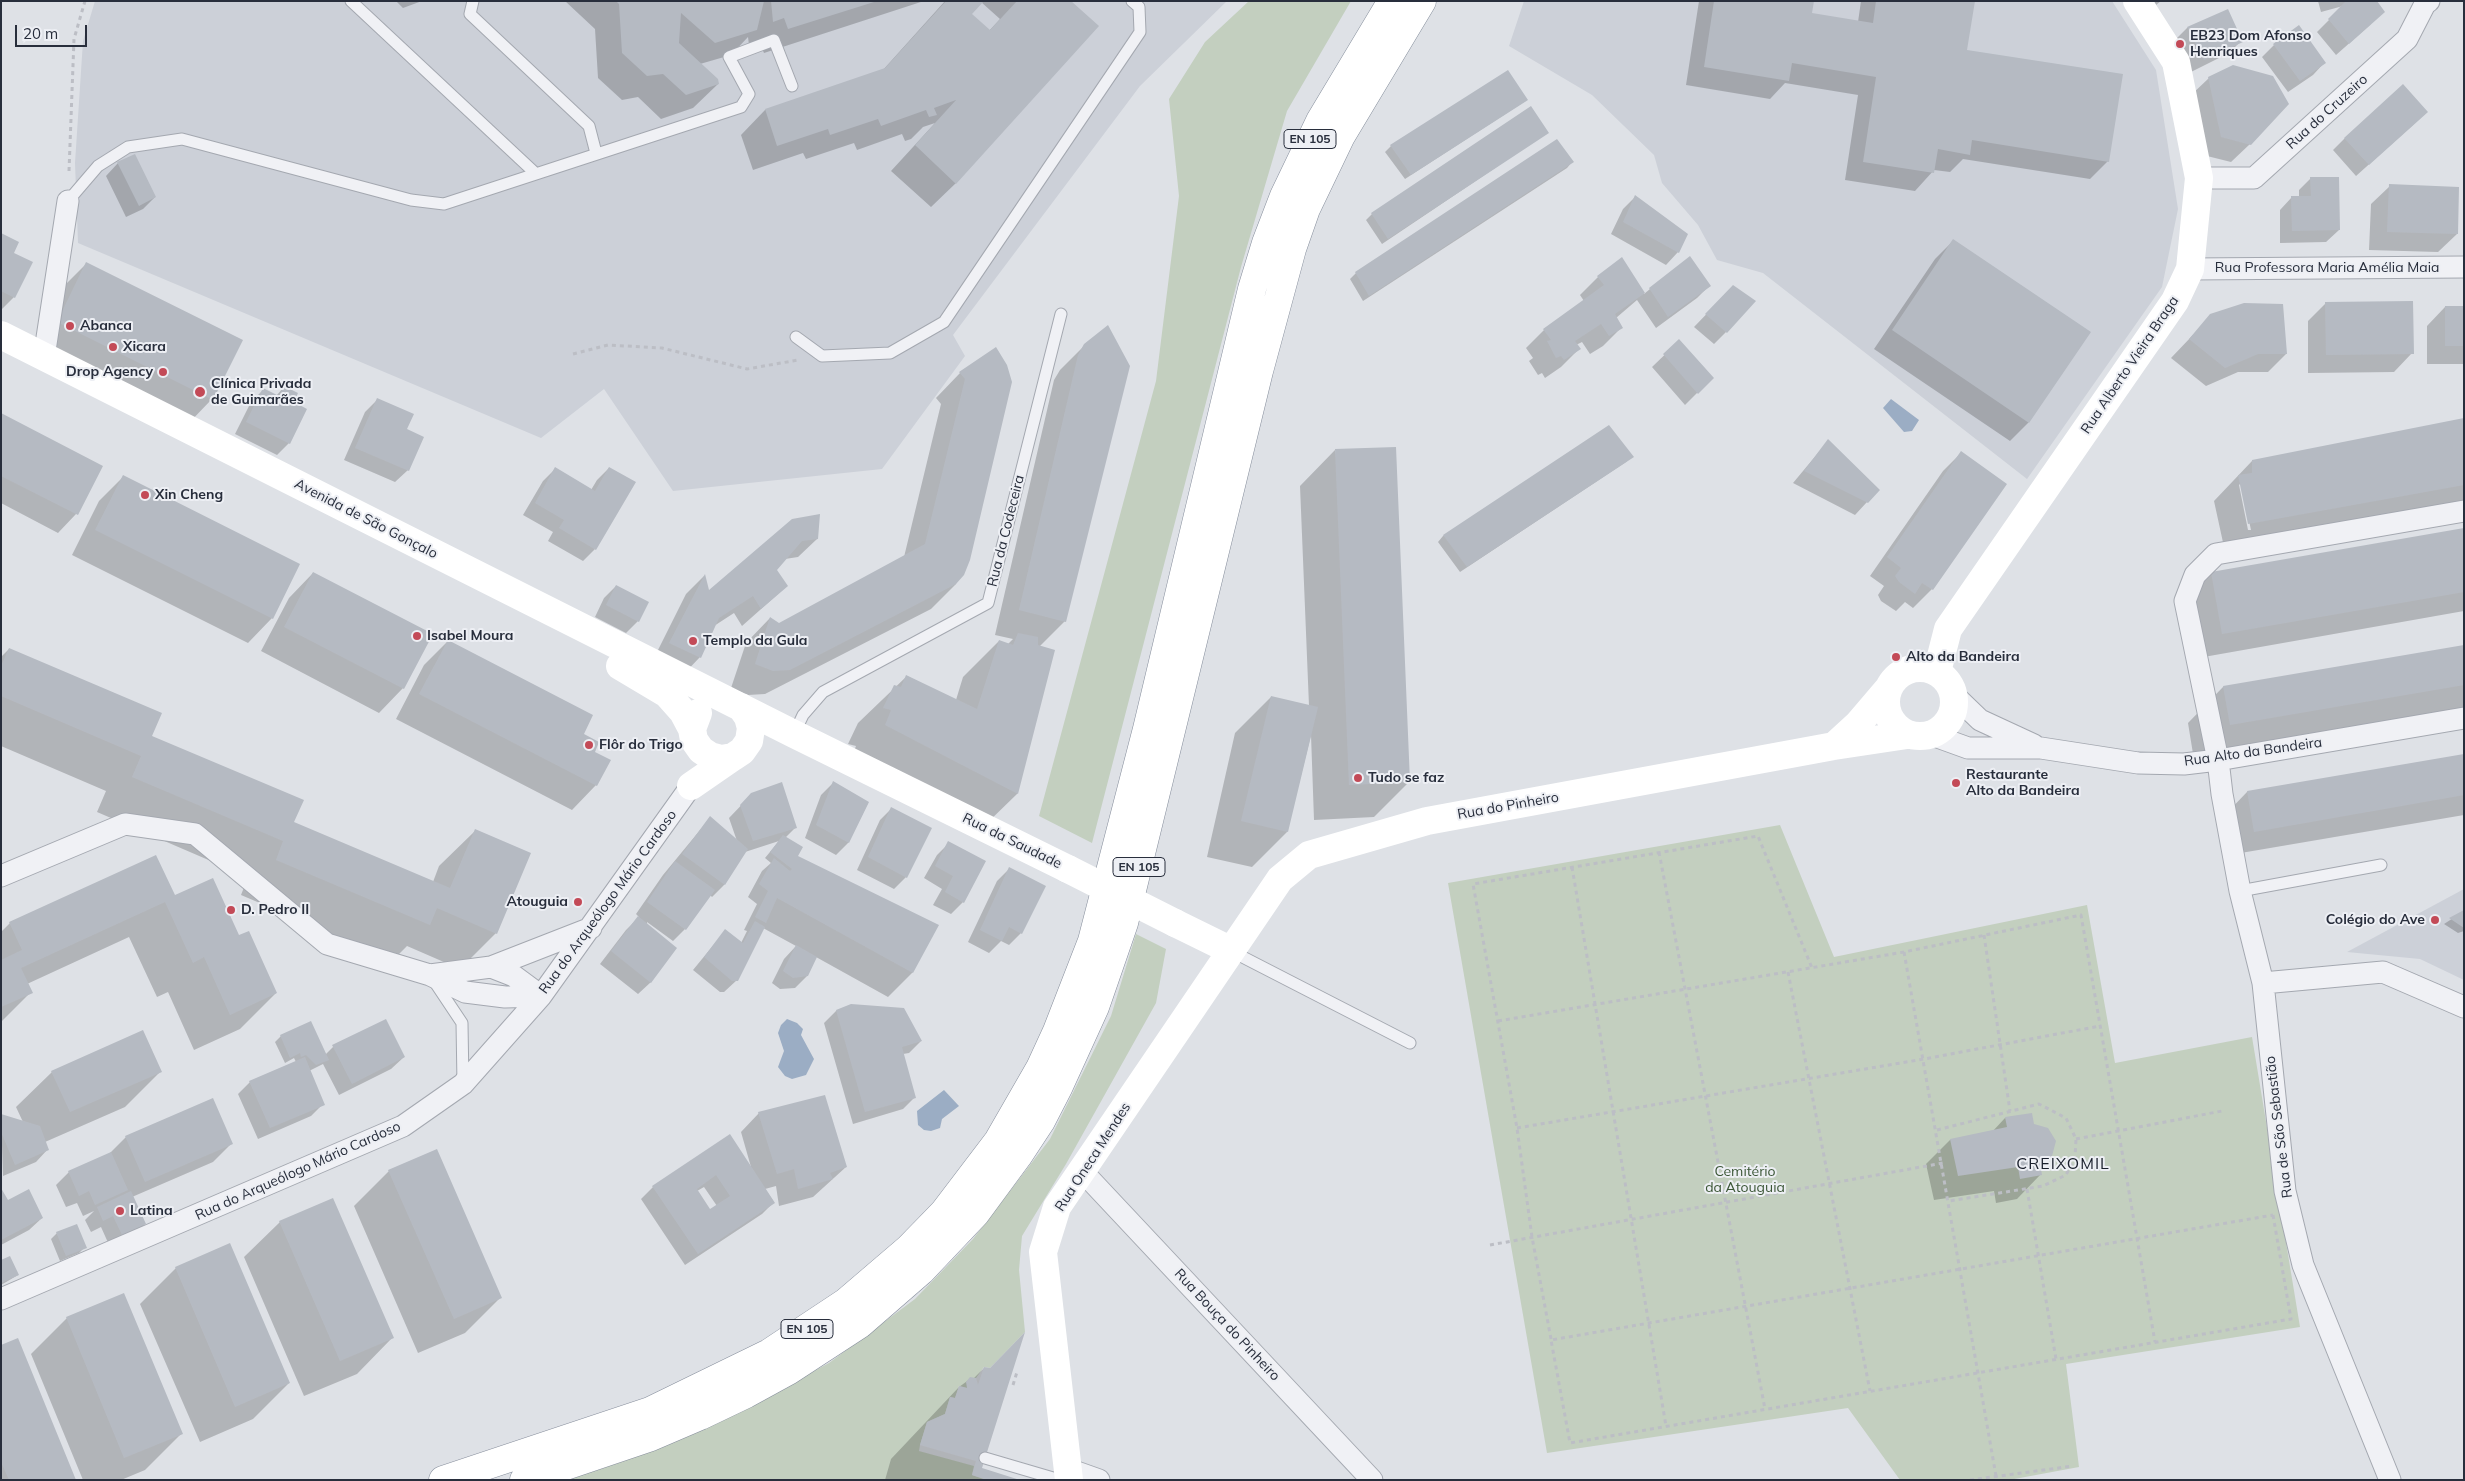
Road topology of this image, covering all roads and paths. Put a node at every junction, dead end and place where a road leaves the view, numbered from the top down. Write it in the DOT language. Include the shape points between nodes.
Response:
graph roads {
  1 [pos="85,1"];
  2 [pos="351,1"];
  3 [pos="473,1"];
  4 [pos="1132,1"];
  5 [pos="1392,1"];
  6 [pos="1422,1"];
  7 [pos="2137,1"];
  8 [pos="2426,2"];
  9 [pos="792,86"];
  10 [pos="596,153"];
  11 [pos="534,172"];
  12 [pos="2199,178"];
  13 [pos="68,201"];
  14 [pos="2464,267"];
  15 [pos="2190,269"];
  16 [pos="1061,314"];
  17 [pos="1,335"];
  18 [pos="796,337"];
  19 [pos="573,354"];
  20 [pos="822,356"];
  21 [pos="1,357"];
  22 [pos="44,357"];
  23 [pos="2464,511"];
  24 [pos="1937,672"];
  25 [pos="1887,690"];
  26 [pos="1953,694"];
  27 [pos="735,704"];
  28 [pos="2464,718"];
  29 [pos="794,734"];
  30 [pos="693,735"];
  31 [pos="1920,735"];
  32 [pos="1834,746"];
  33 [pos="2041,748"];
  34 [pos="737,754"];
  35 [pos="2218,760"];
  36 [pos="691,786"];
  37 [pos="1659,852"];
  38 [pos="2380,864"];
  39 [pos="1572,867"];
  40 [pos="1,876"];
  41 [pos="2240,890"];
  42 [pos="591,928"];
  43 [pos="1984,935"];
  44 [pos="1230,950"];
  45 [pos="1904,952"];
  46 [pos="491,967"];
  47 [pos="1812,968"];
  48 [pos="1788,972"];
  49 [pos="430,975"];
  50 [pos="2263,983"];
  51 [pos="1686,990"];
  52 [pos="541,996"];
  53 [pos="1595,1005"];
  54 [pos="2464,1007"];
  55 [pos="1498,1021"];
  56 [pos="2100,1026"];
  57 [pos="1410,1043"];
  58 [pos="2000,1044"];
  59 [pos="1924,1059"];
  60 [pos="1809,1078"];
  61 [pos="463,1084"];
  62 [pos="1706,1096"];
  63 [pos="2010,1111"];
  64 [pos="1613,1112"];
  65 [pos="2222,1112"];
  66 [pos="1517,1128"];
  67 [pos="1937,1130"];
  68 [pos="2119,1132"];
  69 [pos="2076,1139"];
  70 [pos="1943,1163"];
  71 [pos="1082,1171"];
  72 [pos="1829,1183"];
  73 [pos="2027,1189"];
  74 [pos="1727,1201"];
  75 [pos="1949,1201"];
  76 [pos="1631,1218"];
  77 [pos="1532,1237"];
  78 [pos="2138,1238"];
  79 [pos="1490,1245"];
  80 [pos="2038,1255"];
  81 [pos="1961,1268"];
  82 [pos="1850,1288"];
  83 [pos="1,1299"];
  84 [pos="1746,1306"];
  85 [pos="1649,1322"];
  86 [pos="1551,1340"];
  87 [pos="2156,1342"];
  88 [pos="2056,1359"];
  89 [pos="1018,1372"];
  90 [pos="1979,1372"];
  91 [pos="1013,1385"];
  92 [pos="1870,1391"];
  93 [pos="1765,1409"];
  94 [pos="1666,1426"];
  95 [pos="985,1458"];
  96 [pos="2073,1466"];
  97 [pos="1066,1476"];
  98 [pos="1996,1476"];
  99 [pos="443,1480"];
  100 [pos="524,1480"];
  101 [pos="1099,1480"];
  102 [pos="1372,1480"];
  103 [pos="1970,1480"];
  104 [pos="2390,1480"];
  1 -- 13 [label="path" via="74,39"];
  2 -- 11 [label="lane"];
  3 -- 10 [label="lane" via="470,14 589,126"];
  4 -- 20 [label="lane" via="1139,7 1140,32 944,322 890,353"];
  5 -- 99 [label="main road, EN 105" via="1316,129 1266,243 1252,289 1100,914 1040,1068 998,1141 944,1212 908,1249 846,1302 769,1353 650,1411"];
  6 -- 100 [label="main road, EN 105" via="1341,136 1306,209 1292,249 1259,371 1124,923 1091,1016 1041,1121 997,1186 970,1219 921,1272 860,1324 788,1370 700,1416 651,1437"];
  7 -- 12 [label="main road, Rua Alberto Vieira Braga" via="2176,62"];
  8 -- 12 [label="street, Rua do Cruzeiro" via="2407,39 2254,178"];
  9 -- 10 [label="lane" via="774,40 729,57 749,94 741,107"];
  10 -- 11 [label="lane"];
  11 -- 13 [label="lane" via="444,204 411,200 182,139 128,146 98,166"];
  12 -- 15 [label="main road, Rua Alberto Vieira Braga"];
  13 -- 22 [label="street"];
  14 -- 15 [label="street, Rua Professora Maria Amélia Maia"];
  15 -- 24 [label="main road, Rua Alberto Vieira Braga" via="2175,301 1948,629"];
  16 -- 29 [label="lane, Rua da Codeceira" via="988,603 823,692 803,715"];
  17 -- 22 [label="main road, Avenida de São Gonçalo"];
  18 -- 20 [label="lane"];
  19 -- 20 [label="path" via="608,345 662,348 747,369"];
  21 -- 30 [label="main road, Avenida de São Gonçalo" via="633,673 667,694 683,712"];
  22 -- 27 [label="main road, Avenida de São Gonçalo"];
  23 -- 35 [label="street, Rua de São Sebastião" via="2216,554 2195,575 2185,601"];
  24 -- 25 [label="main road" via="1925,668 1907,670 1897,676"];
  24 -- 26 [label="main road" via="1949,683"];
  25 -- 31 [label="main road" via="1888,718 1896,728"];
  25 -- 32 [label="main road"];
  26 -- 31 [label="main road" via="1954,708 1942,729"];
  26 -- 33 [label="street, Rua Alto da Bandeira" via="1980,720"];
  27 -- 29 [label="main road, Rua da Saudade"];
  27 -- 30 [label="main road" via="719,700 700,709 694,718"];
  27 -- 34 [label="main road" via="748,717 751,728 749,741"];
  28 -- 35 [label="street, Rua Alto da Bandeira"];
  29 -- 34 [label="main road"];
  29 -- 44 [label="main road, Rua da Saudade, bridge"];
  30 -- 34 [label="main road" via="701,750 710,756 721,759"];
  30 -- 36 [label="main road"];
  31 -- 32 [label="main road, Rua do Pinheiro"];
  31 -- 33 [label="street, Rua Alto da Bandeira" via="1968,748"];
  32 -- 44 [label="main road, Rua do Pinheiro" via="1427,821 1309,855 1280,879"];
  33 -- 35 [label="street, Rua Alto da Bandeira" via="2138,763 2184,764"];
  34 -- 36 [label="main road, Rua do Arqueólogo Mário Cardoso"];
  35 -- 41 [label="street, Rua de São Sebastião"];
  36 -- 42 [label="street, Rua do Arqueólogo Mário Cardoso"];
  37 -- 39 [label="path"];
  37 -- 47 [label="path" via="1758,836"];
  37 -- 51 [label="path"];
  38 -- 41 [label="lane"];
  39 -- 53 [label="path"];
  39 -- 55 [label="path" via="1473,884"];
  40 -- 49 [label="street" via="125,824 195,834 328,944"];
  41 -- 50 [label="street, Rua de São Sebastião"];
  42 -- 46 [label="street"];
  42 -- 52 [label="street, Rua do Arqueólogo Mário Cardoso"];
  43 -- 45 [label="path"];
  43 -- 56 [label="path" via="2081,915"];
  43 -- 58 [label="path"];
  44 -- 57 [label="lane"];
  44 -- 71 [label="main road, Rua Oneca Mendes"];
  45 -- 47 [label="path"];
  45 -- 59 [label="path"];
  46 -- 49 [label="street"];
  46 -- 52 [label="street" via="514,976"];
  47 -- 48 [label="path"];
  48 -- 51 [label="path"];
  48 -- 60 [label="path"];
  49 -- 52 [label="street" via="465,992 505,997"];
  49 -- 61 [label="lane" via="462,1023"];
  50 -- 54 [label="street" via="2384,972"];
  50 -- 104 [label="street, Rua de São Sebastião" via="2285,1191 2301,1256"];
  51 -- 53 [label="path"];
  51 -- 62 [label="path"];
  52 -- 61 [label="street, Rua do Arqueólogo Mário Cardoso"];
  53 -- 55 [label="path"];
  53 -- 64 [label="path"];
  55 -- 66 [label="path"];
  56 -- 58 [label="path"];
  56 -- 68 [label="path"];
  58 -- 59 [label="path"];
  58 -- 63 [label="path"];
  59 -- 60 [label="path"];
  59 -- 67 [label="path"];
  60 -- 62 [label="path"];
  60 -- 72 [label="path"];
  61 -- 83 [label="street, Rua do Arqueólogo Mário Cardoso" via="403,1126"];
  62 -- 64 [label="path"];
  62 -- 74 [label="path"];
  63 -- 67 [label="path"];
  63 -- 69 [label="path" via="2039,1104 2066,1118"];
  64 -- 66 [label="path"];
  64 -- 76 [label="path"];
  65 -- 68 [label="path"];
  66 -- 77 [label="path"];
  67 -- 70 [label="path"];
  68 -- 69 [label="path"];
  68 -- 78 [label="path"];
  69 -- 73 [label="path" via="2075,1156 2066,1175 2043,1186"];
  70 -- 72 [label="path"];
  70 -- 75 [label="path"];
  71 -- 97 [label="main road, Rua Oneca Mendes" via="1057,1207 1043,1252"];
  71 -- 102 [label="street, Rua Bouça do Pinheiro"];
  72 -- 74 [label="path"];
  72 -- 82 [label="path"];
  73 -- 75 [label="path"];
  73 -- 80 [label="path"];
  74 -- 76 [label="path"];
  74 -- 84 [label="path"];
  75 -- 81 [label="path"];
  76 -- 77 [label="path"];
  76 -- 85 [label="path"];
  77 -- 79 [label="path"];
  77 -- 86 [label="path"];
  78 -- 80 [label="path"];
  78 -- 87 [label="path"];
  78 -- 87 [label="path" via="2273,1215 2291,1319"];
  80 -- 81 [label="path"];
  80 -- 88 [label="path"];
  81 -- 82 [label="path"];
  81 -- 90 [label="path"];
  82 -- 84 [label="path"];
  82 -- 92 [label="path"];
  84 -- 85 [label="path"];
  84 -- 93 [label="path"];
  85 -- 86 [label="path"];
  85 -- 94 [label="path"];
  86 -- 94 [label="path" via="1570,1444"];
  87 -- 88 [label="path"];
  88 -- 90 [label="path"];
  89 -- 91 [label="path"];
  90 -- 92 [label="path"];
  90 -- 98 [label="path"];
  92 -- 93 [label="path"];
  93 -- 94 [label="path"];
  95 -- 97 [label="lane"];
  96 -- 98 [label="path"];
  97 -- 101 [label="street"];
  98 -- 103 [label="path"];
}
